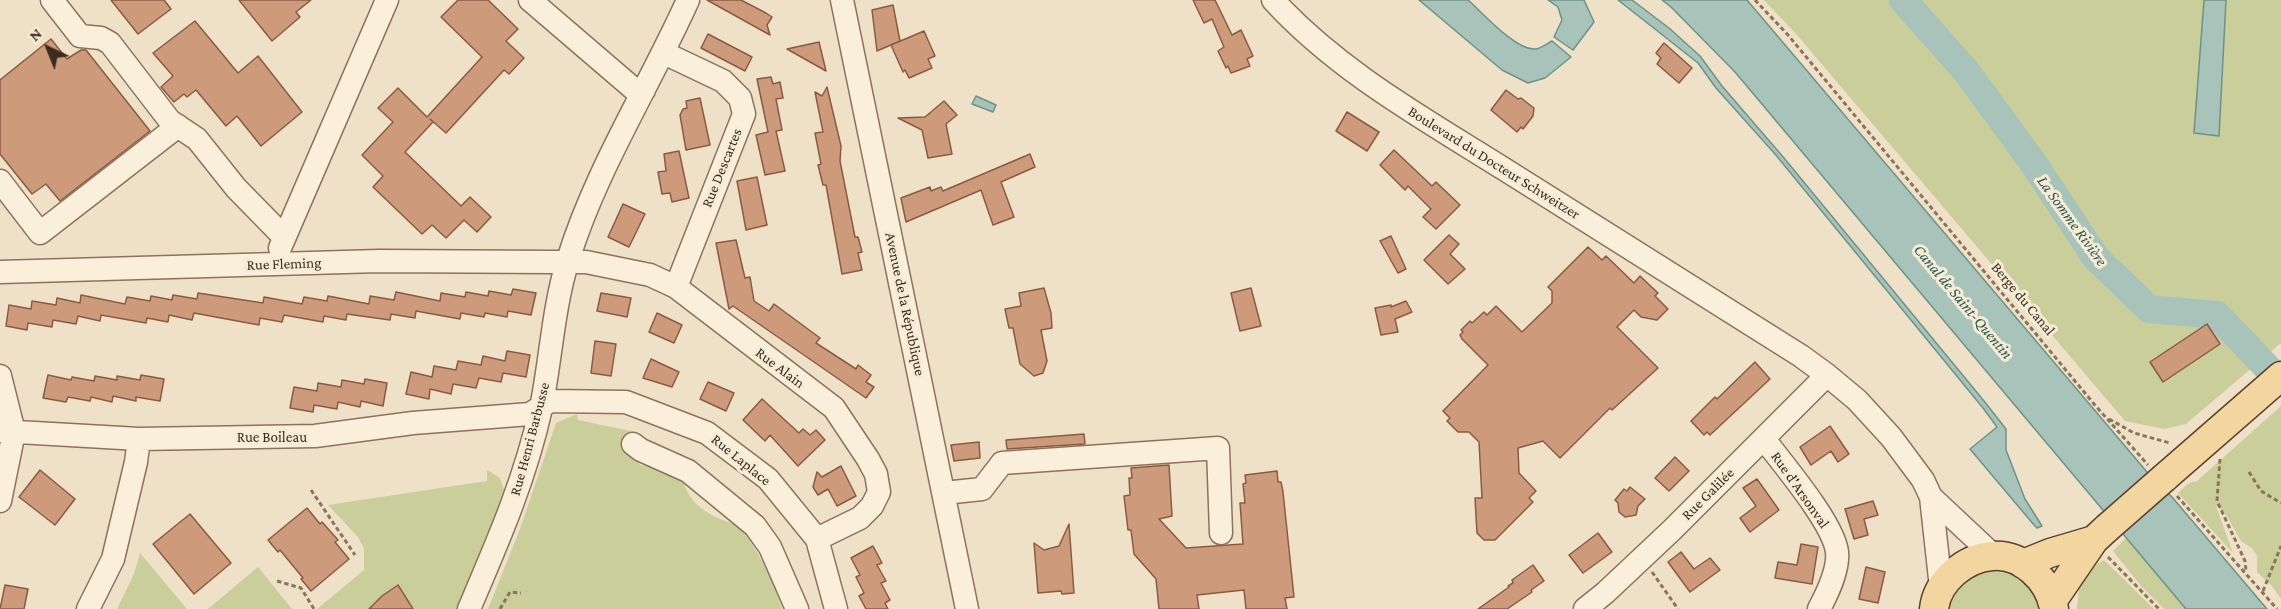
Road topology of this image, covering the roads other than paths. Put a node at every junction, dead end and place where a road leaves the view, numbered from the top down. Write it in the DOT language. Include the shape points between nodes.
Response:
graph roads {
  1 [pos="52,0"];
  2 [pos="387,0"];
  3 [pos="530,0"];
  4 [pos="688,0"];
  5 [pos="840,0"];
  6 [pos="1274,0"];
  7 [pos="664,53"];
  8 [pos="644,90"];
  9 [pos="178,126"];
  10 [pos="0,182"];
  11 [pos="283,237"];
  12 [pos="567,263"];
  13 [pos="276,264"];
  14 [pos="0,272"];
  15 [pos="676,287"];
  16 [pos="1827,375"];
  17 [pos="0,376"];
  18 [pos="2277,379"];
  19 [pos="541,407"];
  20 [pos="7,431"];
  21 [pos="139,439"];
  22 [pos="1764,439"];
  23 [pos="633,444"];
  24 [pos="944,493"];
  25 [pos="1931,497"];
  26 [pos="0,501"];
  27 [pos="1221,533"];
  28 [pos="2100,534"];
  29 [pos="817,539"];
  30 [pos="1994,556"];
  31 [pos="2023,564"];
  32 [pos="1938,599"];
  33 [pos="2053,605"];
  34 [pos="88,609"];
  35 [pos="469,609"];
  36 [pos="797,609"];
  37 [pos="836,609"];
  38 [pos="967,609"];
  39 [pos="1585,609"];
  40 [pos="1819,609"];
  1 -- 9 [label="street" via="80,36 110,43 170,121"];
  2 -- 11 [label="street"];
  3 -- 8 [label="street" via="635,90"];
  4 -- 7 [label="street"];
  5 -- 24 [label="street, Avenue de la République"];
  6 -- 16 [label="street, Boulevard du Docteur Schweitzer" via="1348,68"];
  7 -- 8 [label="street, Rue Henri Barbusse"];
  7 -- 15 [label="street, Rue Descartes" via="723,81 740,98 744,114"];
  8 -- 12 [label="street, Rue Henri Barbusse" via="593,195"];
  9 -- 10 [label="street" via="40,233"];
  9 -- 11 [label="street" via="197,139 236,189"];
  11 -- 13 [label="street"];
  12 -- 13 [label="street, Rue Fleming"];
  12 -- 15 [label="street, Rue Alain" via="586,262 650,274"];
  12 -- 19 [label="street, Rue Henri Barbusse"];
  13 -- 14 [label="street, Rue Fleming"];
  15 -- 29 [label="street, Rue Alain" via="834,408 872,466 879,492 872,506 860,518"];
  16 -- 22 [label="street, Rue Galilée"];
  16 -- 25 [label="street, Boulevard du Docteur Schweitzer" via="1891,437"];
  17 -- 20 [label="street"];
  18 -- 28 [label="main road, bridge" via="2212,450 2161,477"];
  19 -- 21 [label="street, Rue Boileau" via="530,414 315,436"];
  19 -- 29 [label="street, Rue Laplace" via="550,400 626,402 707,433 768,478"];
  19 -- 35 [label="street, Rue Henri Barbusse" via="522,480"];
  20 -- 21 [label="street, Rue Boileau"];
  20 -- 26 [label="street"];
  21 -- 34 [label="street" via="113,559"];
  22 -- 39 [label="street, Rue Galilée"];
  22 -- 40 [label="street, Rue d'Arsonval" via="1825,520 1837,552 1831,586"];
  23 -- 36 [label="street" via="688,471 755,526 770,547"];
  24 -- 27 [label="street" via="982,489 1002,463 1218,448"];
  24 -- 38 [label="street, Avenue de la République"];
  25 -- 30 [label="street"];
  25 -- 32 [label="street"];
  28 -- 31 [label="main road"];
  28 -- 33 [label="main road"];
  29 -- 37 [label="street, Rue Laplace"];
  30 -- 31 [label="main road"];
  30 -- 32 [label="main road" via="1967,564 1952,574"];
  31 -- 33 [label="main road" via="2046,586"];
}
